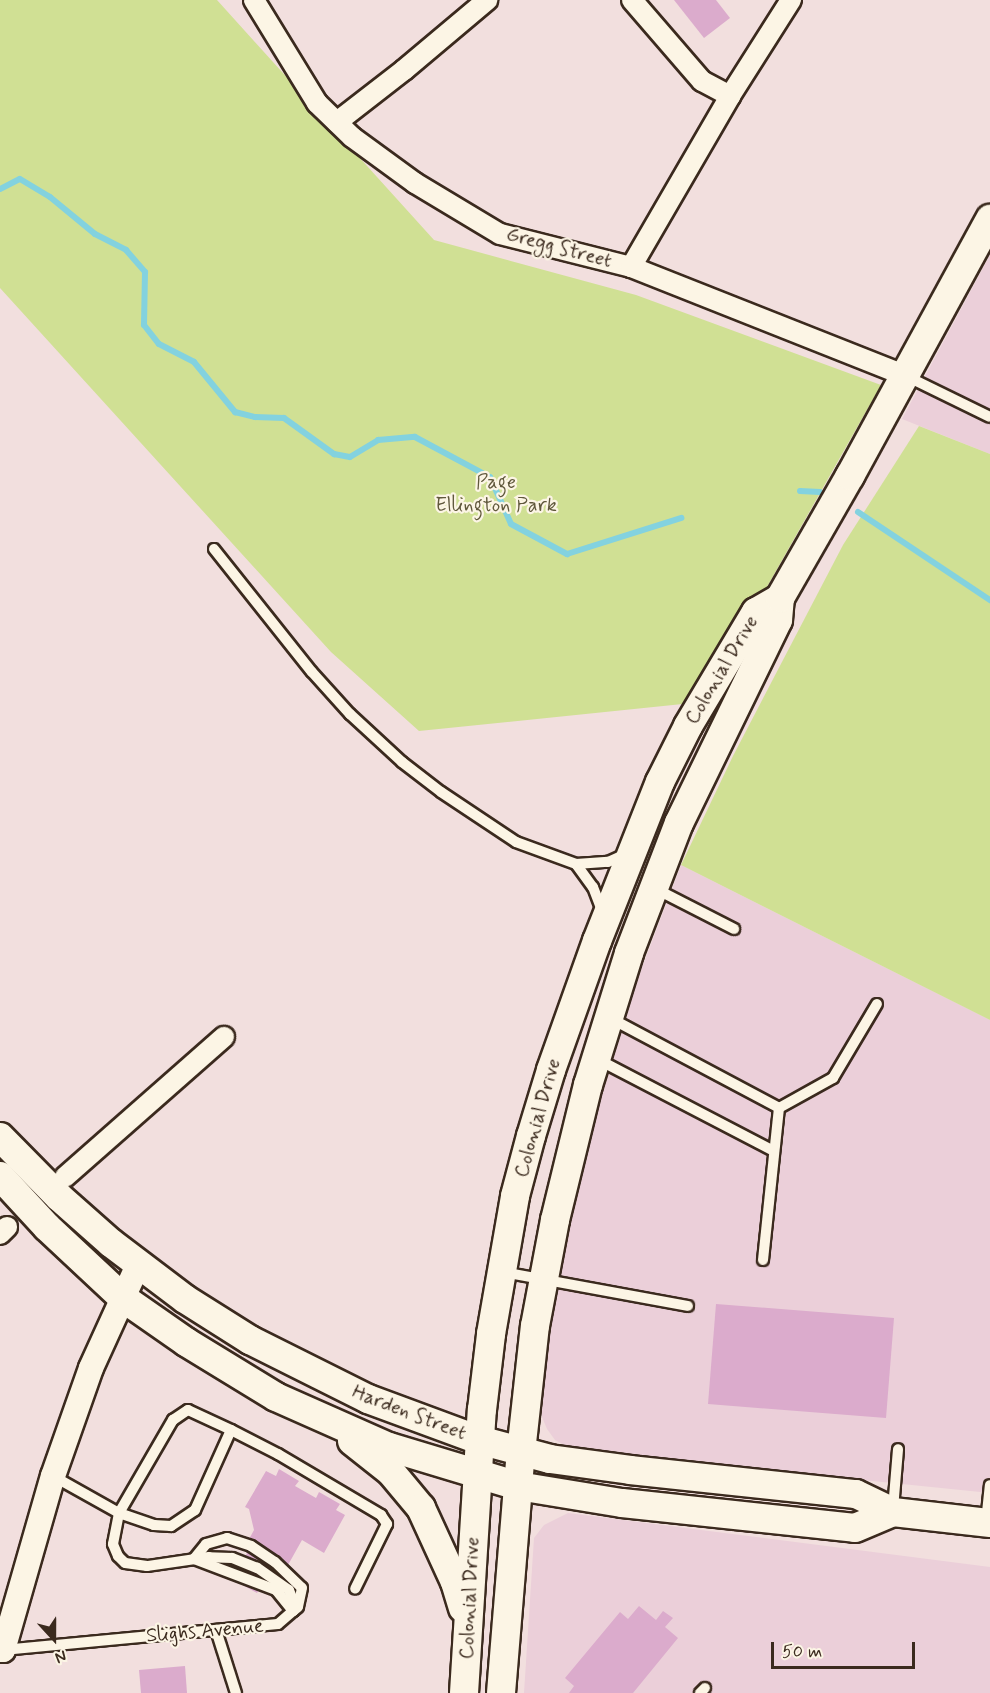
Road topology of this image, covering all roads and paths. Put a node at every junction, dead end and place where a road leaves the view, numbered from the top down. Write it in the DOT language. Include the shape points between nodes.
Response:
graph roads {
  1 [pos="254,0"];
  2 [pos="487,0"];
  3 [pos="632,0"];
  4 [pos="791,0"];
  5 [pos="730,96"];
  6 [pos="337,122"];
  7 [pos="990,219"];
  8 [pos="631,267"];
  9 [pos="906,376"];
  10 [pos="990,417"];
  11 [pos="214,549"];
  12 [pos="780,598"];
  13 [pos="632,851"];
  14 [pos="576,864"];
  15 [pos="654,888"];
  16 [pos="604,922"];
  17 [pos="734,929"];
  18 [pos="877,1004"];
  19 [pos="609,1017"];
  20 [pos="224,1037"];
  21 [pos="596,1059"];
  22 [pos="779,1108"];
  23 [pos="0,1137"];
  24 [pos="774,1150"];
  25 [pos="68,1174"];
  26 [pos="0,1176"];
  27 [pos="763,1260"];
  28 [pos="138,1265"];
  29 [pos="502,1272"];
  30 [pos="544,1278"];
  31 [pos="123,1298"];
  32 [pos="688,1306"];
  33 [pos="327,1421"];
  34 [pos="231,1430"];
  35 [pos="479,1440"];
  36 [pos="898,1449"];
  37 [pos="521,1452"];
  38 [pos="53,1476"];
  39 [pos="477,1476"];
  40 [pos="990,1485"];
  41 [pos="518,1486"];
  42 [pos="893,1512"];
  43 [pos="120,1513"];
  44 [pos="988,1523"];
  45 [pos="194,1559"];
  46 [pos="355,1589"];
  47 [pos="293,1606"];
  48 [pos="468,1625"];
  49 [pos="216,1630"];
  50 [pos="2,1650"];
  51 [pos="236,1693"];
  52 [pos="464,1693"];
  53 [pos="501,1693"];
  1 -- 6 [label="street, Gregg Street" via="318,103"];
  2 -- 6 [label="street"];
  3 -- 5 [label="street" via="702,81"];
  4 -- 5 [label="street"];
  5 -- 8 [label="street"];
  6 -- 8 [label="street, Gregg Street" via="415,183 501,234"];
  7 -- 9 [label="main road, Colonial Drive"];
  8 -- 9 [label="street, Gregg Street"];
  9 -- 10 [label="lane"];
  9 -- 12 [label="main road, Colonial Drive"];
  11 -- 14 [label="lane" via="312,672 402,762 516,842"];
  12 -- 13 [label="main road, Colonial Drive" via="756,612 688,726"];
  12 -- 15 [label="main road, Colonial Drive" via="778,620 679,823"];
  13 -- 14 [label="lane" via="608,862"];
  13 -- 16 [label="main road, Colonial Drive"];
  14 -- 16 [label="lane" via="593,887"];
  15 -- 17 [label="lane"];
  15 -- 19 [label="main road, Colonial Drive"];
  16 -- 29 [label="main road, Colonial Drive" via="531,1136 515,1196"];
  18 -- 22 [label="lane" via="833,1078"];
  19 -- 21 [label="main road, Colonial Drive"];
  19 -- 22 [label="lane"];
  20 -- 25 [label="street"];
  21 -- 24 [label="lane"];
  21 -- 30 [label="main road, Colonial Drive"];
  22 -- 24 [label="lane"];
  23 -- 28 [label="main road, Harden Street" via="59,1197"];
  24 -- 27 [label="lane"];
  26 -- 31 [label="main road, Harden Street" via="47,1227"];
  28 -- 31 [label="street, Slighs Avenue"];
  28 -- 35 [label="main road, Harden Street" via="250,1340 311,1372 369,1399"];
  29 -- 30 [label="lane"];
  29 -- 35 [label="main road, Colonial Drive"];
  30 -- 32 [label="lane"];
  30 -- 37 [label="main road, Colonial Drive"];
  31 -- 33 [label="main road, Harden Street" via="225,1368"];
  31 -- 38 [label="street, Slighs Avenue" via="91,1368"];
  33 -- 39 [label="main road, Harden Street" via="389,1447"];
  33 -- 48 [label="main road" via="391,1472 421,1508 455,1582"];
  34 -- 43 [label="lane" via="195,1510 171,1526 153,1525"];
  34 -- 43 [label="lane" via="188,1410 173,1420"];
  34 -- 46 [label="lane" via="381,1515 387,1524"];
  35 -- 37 [label="main road, Harden Street"];
  35 -- 39 [label="main road, Colonial Drive"];
  36 -- 42 [label="lane"];
  37 -- 41 [label="main road, Colonial Drive"];
  37 -- 42 [label="main road, Harden Street" via="630,1470 856,1494"];
  38 -- 43 [label="lane"];
  38 -- 50 [label="street, Slighs Avenue"];
  39 -- 41 [label="main road, Harden Street"];
  39 -- 48 [label="main road, Colonial Drive"];
  40 -- 44 [label="lane"];
  41 -- 42 [label="main road, Harden Street" via="622,1503 855,1528"];
  41 -- 53 [label="main road, Colonial Drive"];
  42 -- 44 [label="main road, Harden Street"];
  43 -- 45 [label="lane" via="113,1544 125,1563 147,1566"];
  45 -- 47 [label="lane" via="232,1558 257,1568 289,1590"];
  45 -- 47 [label="lane" via="206,1544 227,1538 251,1546 302,1588 298,1608"];
  47 -- 49 [label="lane, Slighs Avenue" via="278,1624"];
  48 -- 52 [label="main road, Colonial Drive"];
  49 -- 50 [label="lane, Slighs Avenue"];
  49 -- 51 [label="lane"];
}
